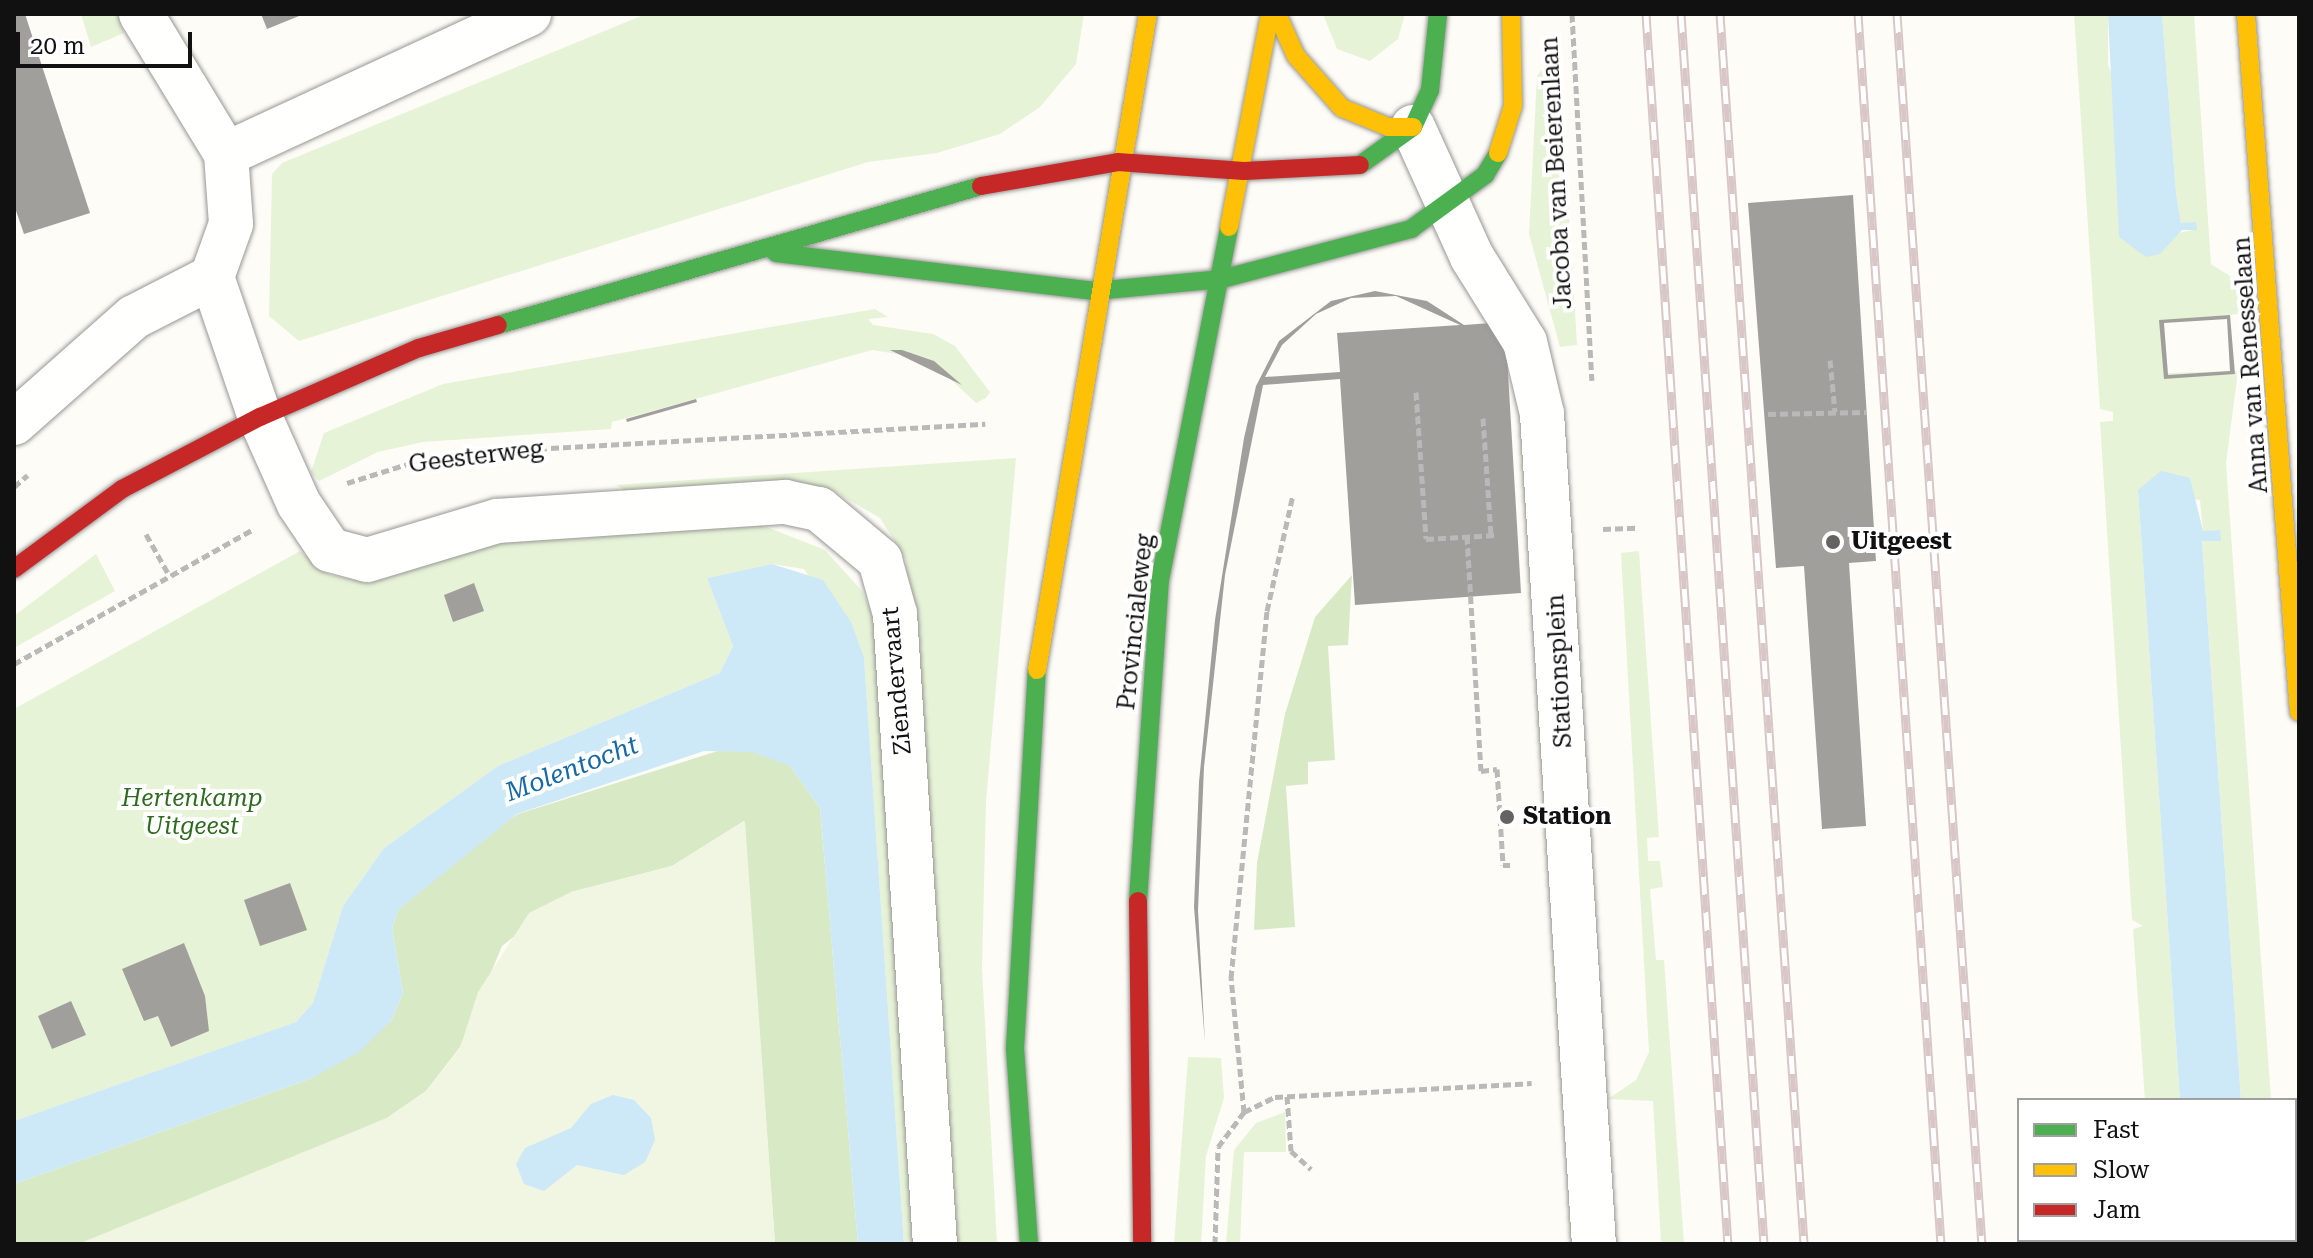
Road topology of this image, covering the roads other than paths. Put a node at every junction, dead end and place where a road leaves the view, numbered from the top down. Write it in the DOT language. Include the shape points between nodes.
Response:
graph roads {
  1 [pos="141,14"];
  2 [pos="529,14"];
  3 [pos="1148,14"];
  4 [pos="1270,14"];
  5 [pos="1277,14"];
  6 [pos="1438,14"];
  7 [pos="1511,14"];
  8 [pos="2246,14"];
  9 [pos="1413,127"];
  10 [pos="226,154"];
  11 [pos="1118,162"];
  12 [pos="1244,171"];
  13 [pos="1448,207"];
  14 [pos="762,251"];
  15 [pos="212,277"];
  16 [pos="1222,279"];
  17 [pos="1095,291"];
  18 [pos="260,417"];
  19 [pos="14,423"];
  20 [pos="2292,524"];
  21 [pos="14,569"];
  22 [pos="2299,712"];
  23 [pos="935,1244"];
  24 [pos="1029,1244"];
  25 [pos="1142,1244"];
  26 [pos="1594,1244"];
  1 -- 10 [label="street"];
  2 -- 10 [label="street"];
  3 -- 11 [label="main road"];
  4 -- 12 [label="main road, Provincialeweg"];
  5 -- 9 [label="main road" via="1296,56 1342,108 1388,127"];
  6 -- 9 [label="main road" via="1430,90"];
  7 -- 13 [label="main road, Jacoba van Beierenlaan" via="1513,106 1505,142 1485,175"];
  8 -- 20 [label="main road, Anna van Renesselaan"];
  9 -- 12 [label="main road" via="1366,165"];
  9 -- 13 [label="street, Stationsplein"];
  10 -- 15 [label="street" via="231,224 227,254"];
  11 -- 12 [label="main road"];
  11 -- 14 [label="main road" via="968,188"];
  11 -- 17 [label="main road"];
  12 -- 16 [label="main road, Provincialeweg"];
  13 -- 16 [label="main road, Jacoba van Beierenlaan" via="1359,246"];
  13 -- 26 [label="street, Stationsplein" via="1525,342 1542,414"];
  14 -- 17 [label="main road"];
  14 -- 18 [label="main road" via="419,348"];
  15 -- 18 [label="street, Ziendervaart"];
  15 -- 19 [label="street" via="134,317"];
  16 -- 17 [label="main road"];
  16 -- 25 [label="main road, Provincialeweg" via="1160,580 1138,896"];
  17 -- 24 [label="main road" via="1038,653 1021,850 1015,1048"];
  18 -- 21 [label="main road" via="87,509"];
  18 -- 23 [label="street, Ziendervaart" via="319,539 349,560 497,521 785,502 819,509 880,560 895,614"];
  20 -- 22 [label="main road, Anna van Renesselaan"];
}
